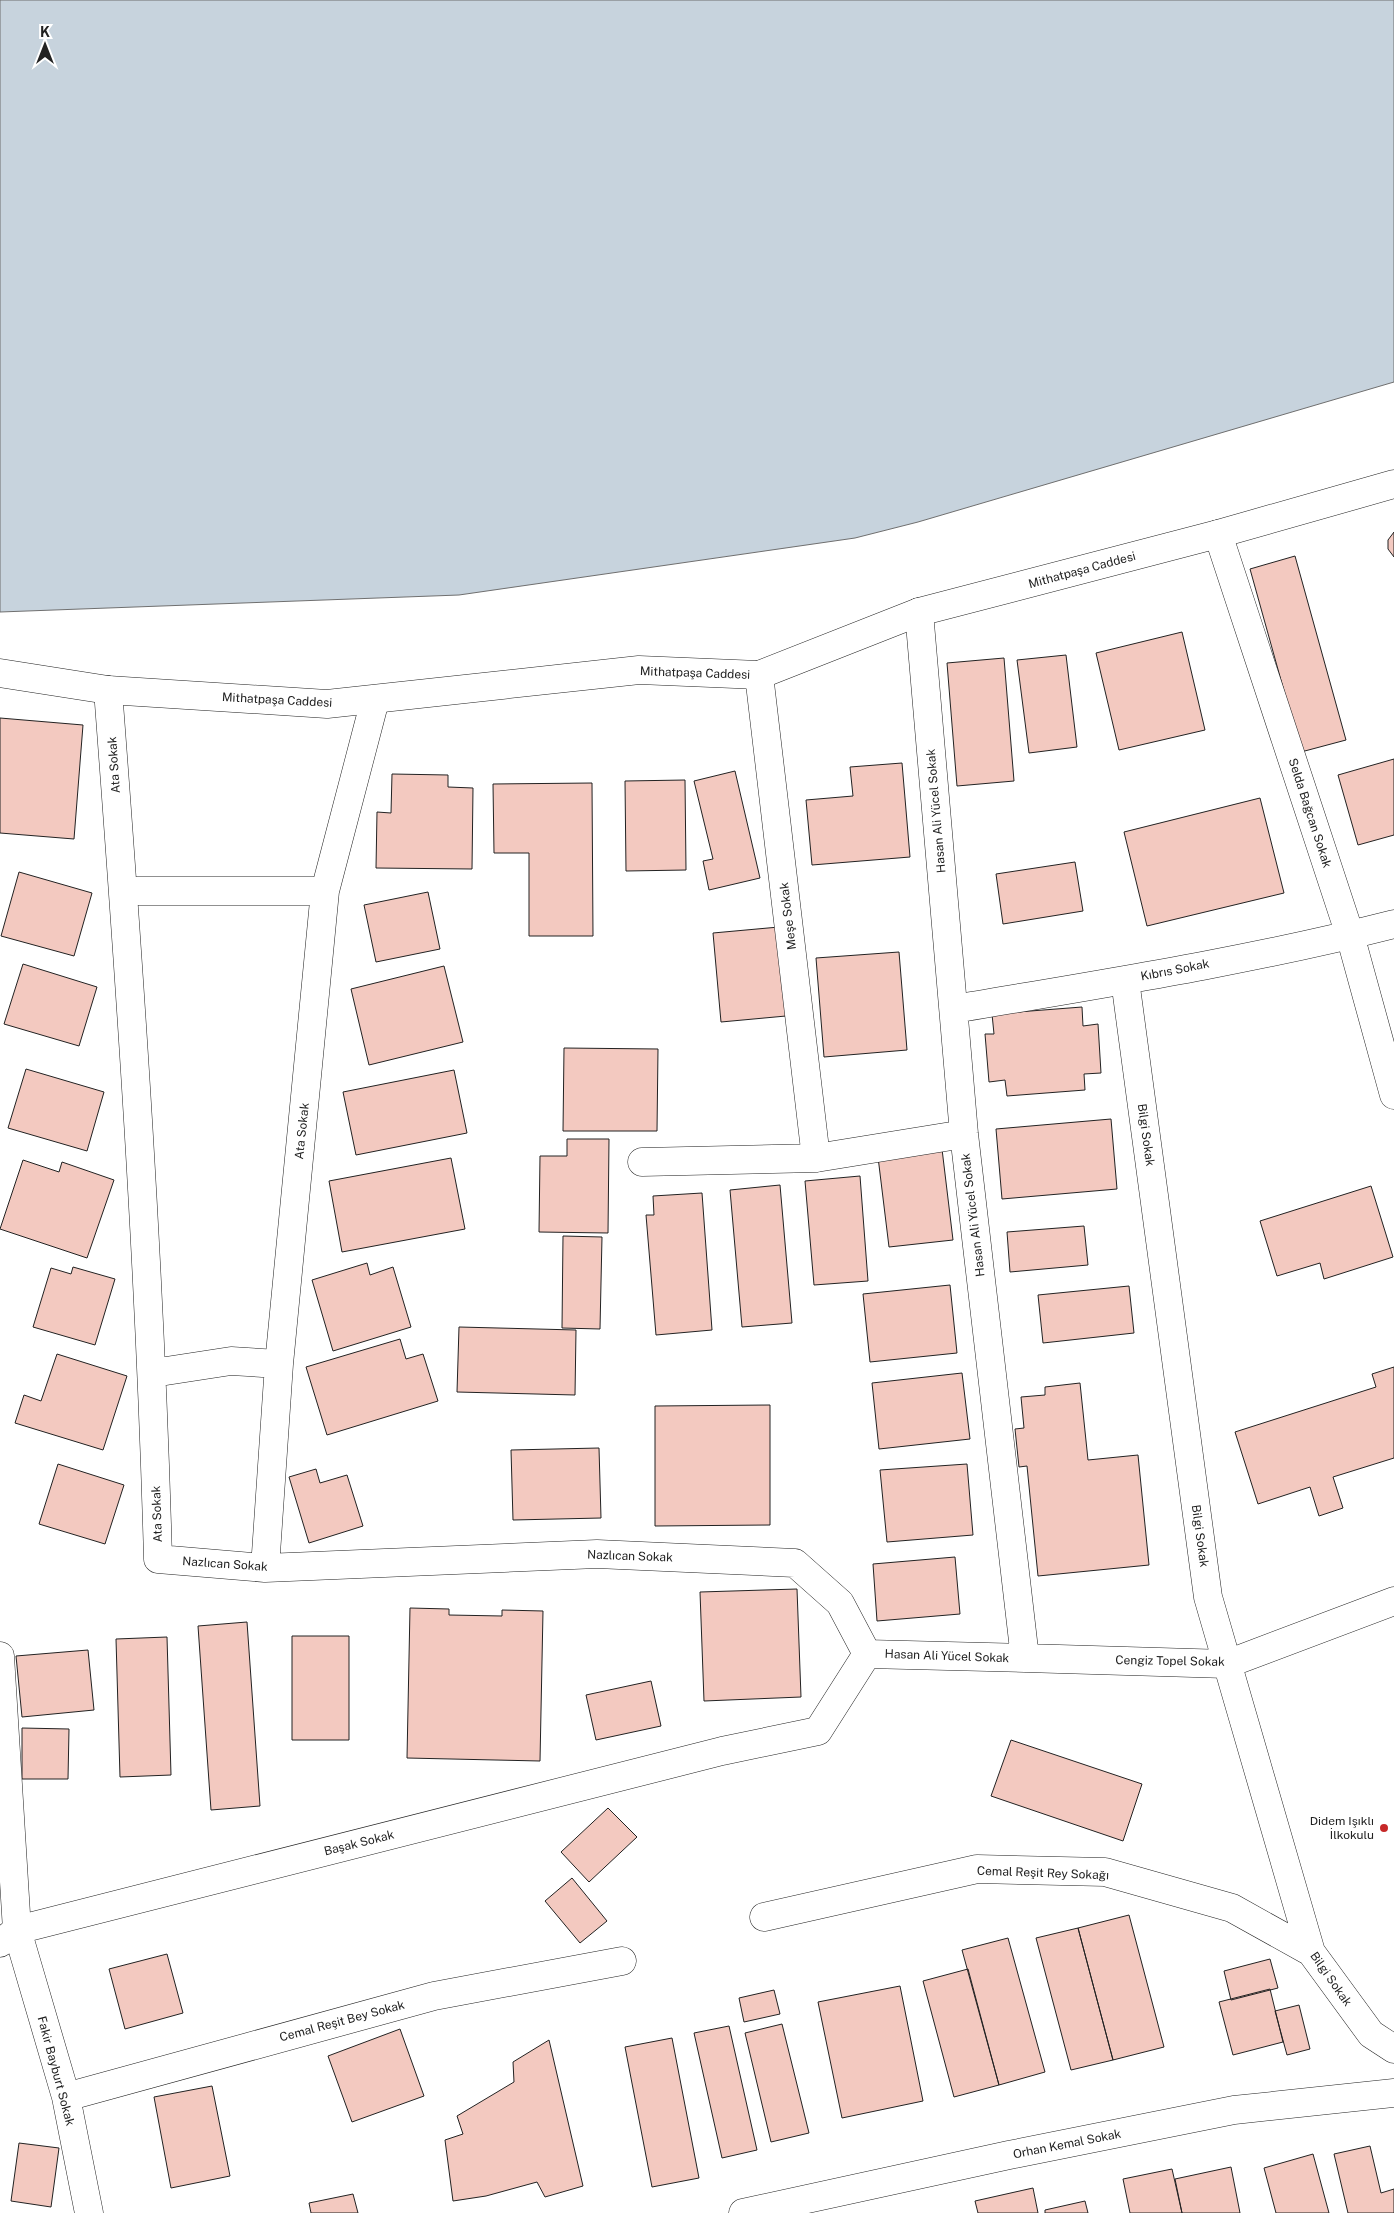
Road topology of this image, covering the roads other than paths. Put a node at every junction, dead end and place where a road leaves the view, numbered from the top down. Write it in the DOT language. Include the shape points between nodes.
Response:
graph roads {
  1 [pos="1394,484"];
  2 [pos="1218,534"];
  3 [pos="919,612"];
  4 [pos="0,673"];
  5 [pos="759,675"];
  6 [pos="108,690"];
  7 [pos="375,700"];
  8 [pos="124,891"];
  9 [pos="325,891"];
  10 [pos="1394,924"];
  11 [pos="1350,935"];
  12 [pos="1125,980"];
  13 [pos="954,1009"];
  14 [pos="1393,1087"];
  15 [pos="964,1134"];
  16 [pos="816,1158"];
  17 [pos="642,1162"];
  18 [pos="279,1364"];
  19 [pos="153,1373"];
  20 [pos="158,1559"];
  21 [pos="265,1568"];
  22 [pos="1394,1601"];
  23 [pos="867,1654"];
  24 [pos="0,1656"];
  25 [pos="1025,1658"];
  26 [pos="1227,1664"];
  27 [pos="3,1779"];
  28 [pos="764,1916"];
  29 [pos="8,1937"];
  30 [pos="1311,1952"];
  31 [pos="622,1962"];
  32 [pos="1394,2050"];
  33 [pos="1394,2093"];
  34 [pos="66,2098"];
  35 [pos="89,2213"];
  36 [pos="743,2213"];
  1 -- 2 [label="street, Mithatpaşa Caddesi"];
  2 -- 3 [label="street, Mithatpaşa Caddesi"];
  2 -- 11 [label="street, Selda Bağcan Sokak"];
  3 -- 5 [label="street, Mithatpaşa Caddesi"];
  3 -- 13 [label="street, Hasan Ali Yücel Sokak"];
  4 -- 6 [label="street, Mithatpaşa Caddesi"];
  5 -- 7 [label="street, Mithatpaşa Caddesi" via="639,670"];
  5 -- 16 [label="street, Meşe Sokak"];
  6 -- 7 [label="street, Mithatpaşa Caddesi" via="327,704"];
  6 -- 8 [label="street, Ata Sokak"];
  7 -- 9 [label="street, Ata Sokak"];
  8 -- 9 [label="street"];
  8 -- 19 [label="street, Ata Sokak"];
  9 -- 18 [label="street, Ata Sokak"];
  10 -- 11 [label="street, Kıbrıs Sokak"];
  11 -- 12 [label="street, Kıbrıs Sokak"];
  11 -- 14 [label="street, Selda Bağcan Sokak"];
  12 -- 13 [label="street, Kıbrıs Sokak"];
  12 -- 26 [label="street, Bilgi Sokak" via="1208,1597"];
  13 -- 15 [label="street, Hasan Ali Yücel Sokak"];
  15 -- 16 [label="street"];
  15 -- 25 [label="street, Hasan Ali Yücel Sokak"];
  16 -- 17 [label="street"];
  18 -- 19 [label="street" via="231,1361"];
  18 -- 21 [label="street, Ata Sokak"];
  19 -- 20 [label="street, Ata Sokak"];
  20 -- 21 [label="street, Nazlıcan Sokak"];
  21 -- 23 [label="street, Nazlıcan Sokak" via="596,1554 795,1563 840,1603"];
  22 -- 26 [label="street, Cengiz Topel Sokak"];
  23 -- 25 [label="street, Hasan Ali Yücel Sokak"];
  23 -- 29 [label="street, Başak Sokak" via="818,1731 722,1752"];
  24 -- 27 [label="street, Fakir Bayburt Sokak"];
  25 -- 26 [label="street, Cengiz Topel Sokak"];
  26 -- 30 [label="street, Bilgi Sokak"];
  27 -- 29 [label="street, Fakir Bayburt Sokak"];
  28 -- 30 [label="street, Cemal Reşit Rey Sokağı" via="977,1869 1106,1872 1232,1908"];
  29 -- 34 [label="street, Fakir Bayburt Sokak"];
  30 -- 32 [label="street, Bilgi Sokak" via="1370,2034"];
  31 -- 34 [label="street, Cemal Reşit Bey Sokak" via="434,1996"];
  33 -- 36 [label="street, Orhan Kemal Sokak" via="1234,2110"];
  34 -- 35 [label="street, Fakir Bayburt Sokak"];
}
